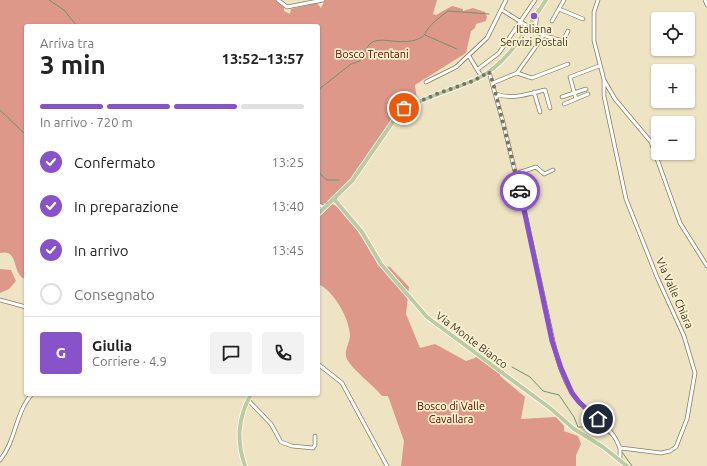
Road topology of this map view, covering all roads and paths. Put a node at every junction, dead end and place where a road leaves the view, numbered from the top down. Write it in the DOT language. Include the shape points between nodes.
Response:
graph roads {
  1 [pos="278,0"];
  2 [pos="323,0"];
  3 [pos="506,0"];
  4 [pos="535,0"];
  5 [pos="546,0"];
  6 [pos="564,0"];
  7 [pos="598,0"];
  8 [pos="705,0"];
  9 [pos="707,5"];
  10 [pos="559,9"];
  11 [pos="502,10"];
  12 [pos="536,14"];
  13 [pos="583,19"];
  14 [pos="552,21"];
  15 [pos="521,22"];
  16 [pos="529,27"];
  17 [pos="568,31"];
  18 [pos="542,35"];
  19 [pos="469,56"];
  20 [pos="568,64"];
  21 [pos="599,66"];
  22 [pos="478,69"];
  23 [pos="489,72"];
  24 [pos="517,73"];
  25 [pos="481,76"];
  26 [pos="604,80"];
  27 [pos="426,82"];
  28 [pos="493,83"];
  29 [pos="586,89"];
  30 [pos="534,92"];
  31 [pos="574,93"];
  32 [pos="495,94"];
  33 [pos="588,94"];
  34 [pos="562,97"];
  35 [pos="576,99"];
  36 [pos="564,104"];
  37 [pos="550,108"];
  38 [pos="540,112"];
  39 [pos="553,170"];
  40 [pos="515,174"];
  41 [pos="334,200"];
  42 [pos="320,205"];
  43 [pos="324,208"];
  44 [pos="320,212"];
  45 [pos="707,266"];
  46 [pos="0,300"];
  47 [pos="24,306"];
  48 [pos="320,366"];
  49 [pos="31,396"];
  50 [pos="250,396"];
  51 [pos="248,400"];
  52 [pos="315,436"];
  53 [pos="620,449"];
  54 [pos="620,459"];
  55 [pos="0,460"];
  56 [pos="245,466"];
  57 [pos="386,466"];
  58 [pos="627,466"];
  1 -- 2 [label="street" via="287,7"];
  3 -- 11 [label="street"];
  4 -- 15 [label="street"];
  5 -- 12 [label="main road"];
  6 -- 10 [label="street"];
  7 -- 21 [label="street" via="594,12 593,31"];
  8 -- 9 [label="street"];
  10 -- 13 [label="street"];
  10 -- 14 [label="street"];
  11 -- 15 [label="street"];
  11 -- 19 [label="street" via="487,38"];
  12 -- 16 [label="main road"];
  12 -- 18 [label="street" via="535,30"];
  15 -- 16 [label="street"];
  15 -- 22 [label="street" via="498,53"];
  16 -- 23 [label="main road" via="508,56"];
  17 -- 18 [label="street" via="563,41"];
  18 -- 24 [label="street"];
  19 -- 22 [label="street"];
  19 -- 27 [label="street" via="456,67"];
  20 -- 24 [label="street" via="532,78"];
  21 -- 26 [label="street"];
  21 -- 31 [label="street" via="570,77"];
  22 -- 25 [label="street"];
  23 -- 25 [label="main road"];
  23 -- 28 [label="street"];
  24 -- 28 [label="street"];
  25 -- 41 [label="main road" via="402,110 354,179"];
  26 -- 45 [label="street" via="615,99 651,142 680,223"];
  26 -- 53 [label="street, Via Valle Chiara" via="608,119 626,199 684,336 695,373 687,419 676,447 661,453"];
  28 -- 32 [label="street"];
  29 -- 31 [label="street"];
  30 -- 32 [label="street" via="505,97"];
  30 -- 37 [label="street" via="545,90"];
  30 -- 38 [label="street"];
  31 -- 34 [label="street"];
  31 -- 35 [label="street"];
  32 -- 40 [label="street"];
  33 -- 35 [label="street"];
  35 -- 36 [label="street"];
  39 -- 40 [label="street" via="544,174 536,167"];
  40 -- 53 [label="street" via="555,352 563,375 579,402 612,432"];
  41 -- 43 [label="main road"];
  41 -- 54 [label="main road, Via Monte Bianco" via="362,232 382,264 427,317 573,428"];
  42 -- 43 [label="street"];
  43 -- 44 [label="main road"];
  46 -- 47 [label="street"];
  48 -- 57 [label="street" via="342,383"];
  49 -- 55 [label="street" via="23,407"];
  50 -- 51 [label="main road"];
  51 -- 52 [label="street" via="271,424 283,443 312,448 315,447"];
  51 -- 56 [label="main road" via="240,418 238,431"];
  53 -- 54 [label="street"];
  54 -- 58 [label="main road, Via Monte Bianco"];
}
